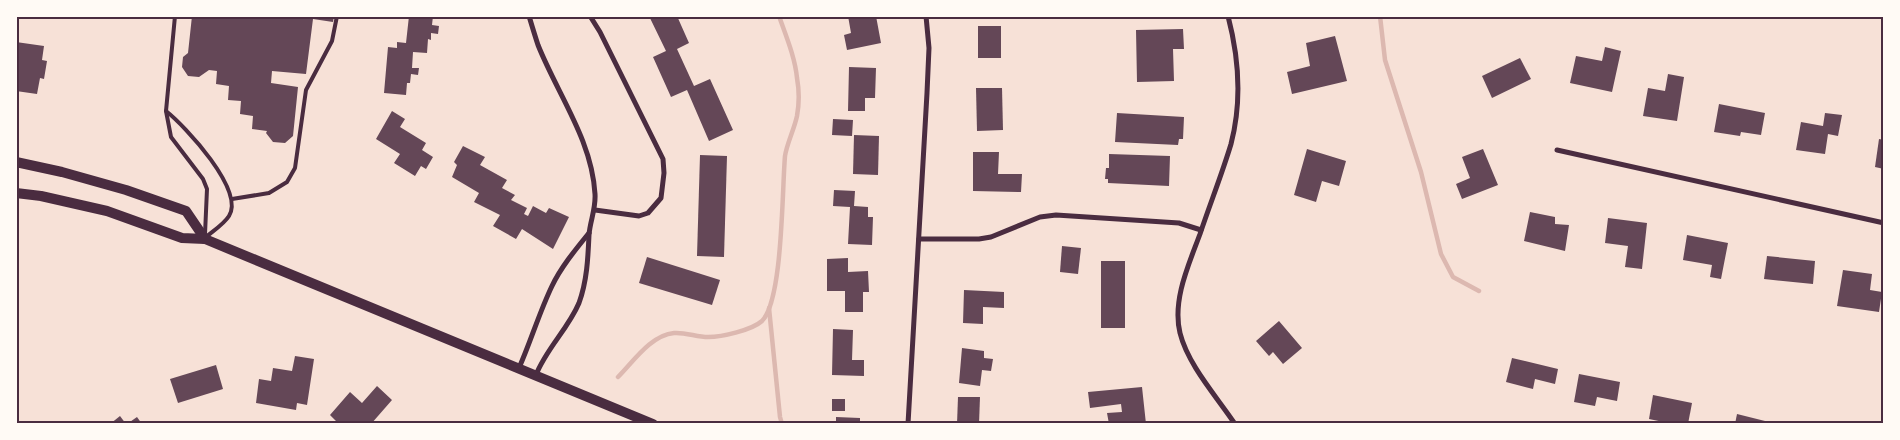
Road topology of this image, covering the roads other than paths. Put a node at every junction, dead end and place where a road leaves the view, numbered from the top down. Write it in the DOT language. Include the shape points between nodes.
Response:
graph roads {
  1 [pos="174,16"];
  2 [pos="336,16"];
  3 [pos="529,16"];
  4 [pos="590,16"];
  5 [pos="926,16"];
  6 [pos="1228,16"];
  7 [pos="166,111"];
  8 [pos="1557,150"];
  9 [pos="16,162"];
  10 [pos="16,193"];
  11 [pos="232,199"];
  12 [pos="595,210"];
  13 [pos="1884,223"];
  14 [pos="1201,230"];
  15 [pos="590,232"];
  16 [pos="205,239"];
  17 [pos="919,239"];
  18 [pos="519,368"];
  19 [pos="536,375"];
  20 [pos="653,424"];
  21 [pos="908,424"];
  22 [pos="1235,424"];
  1 -- 7 [label="lane"];
  2 -- 11 [label="lane" via="332,41 306,90 295,168 287,182 269,193"];
  3 -- 12 [label="street" via="538,45 581,134 592,166"];
  4 -- 12 [label="street" via="663,159 664,174 661,198 648,213 639,216"];
  5 -- 17 [label="street" via="929,48"];
  6 -- 14 [label="street" via="1238,67 1235,123 1231,144"];
  7 -- 11 [label="lane" via="179,121 219,171"];
  7 -- 16 [label="lane" via="170,137 203,179 207,189"];
  8 -- 13 [label="street"];
  9 -- 16 [label="main road" via="62,172 186,210"];
  10 -- 16 [label="main road" via="108,210 182,238"];
  11 -- 16 [label="lane" via="229,215"];
  12 -- 15 [label="street"];
  14 -- 17 [label="street" via="1179,223 1056,215 1040,217 985,238"];
  14 -- 22 [label="street" via="1179,299 1180,332 1190,358"];
  15 -- 18 [label="street" via="552,284"];
  15 -- 19 [label="street" via="588,266 578,303"];
  16 -- 18 [label="main road"];
  17 -- 21 [label="street"];
  18 -- 19 [label="main road"];
  19 -- 20 [label="main road"];
}
